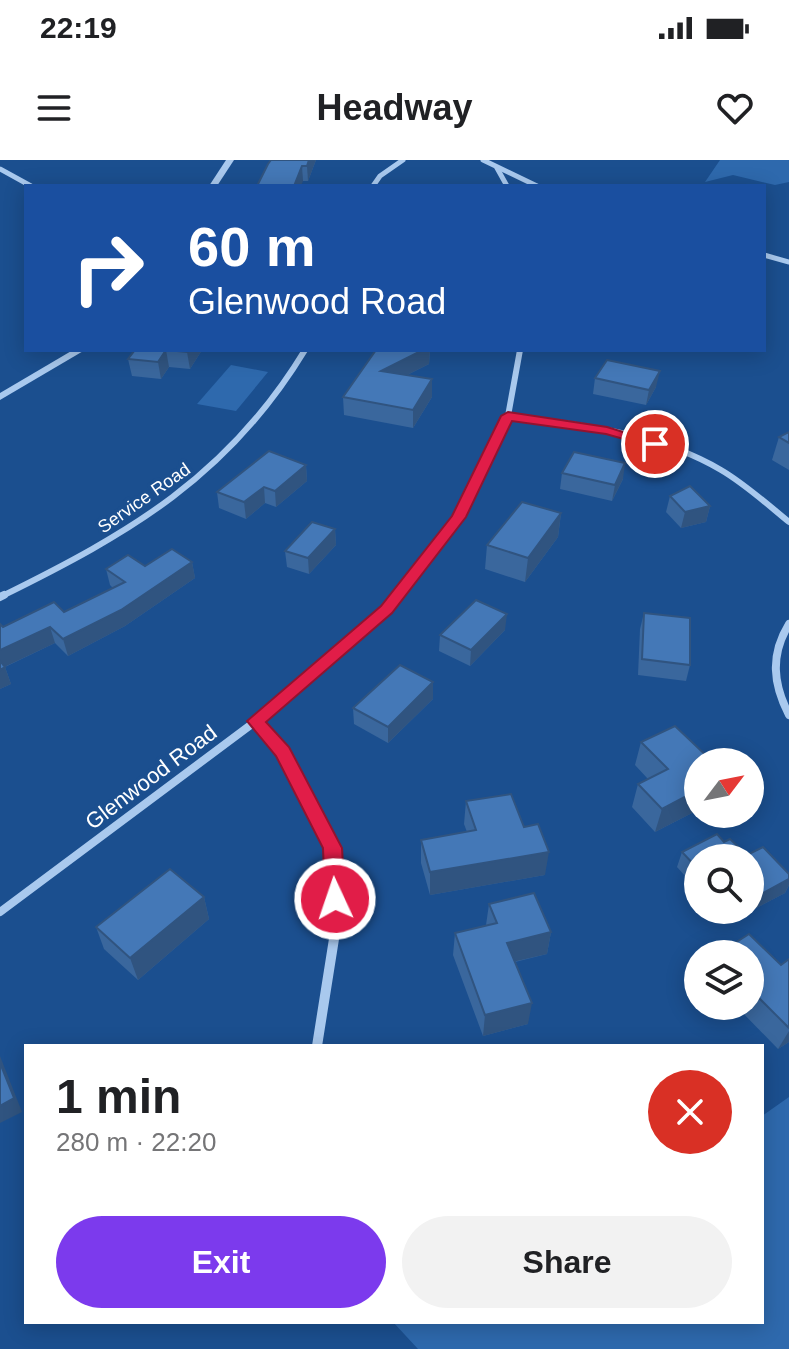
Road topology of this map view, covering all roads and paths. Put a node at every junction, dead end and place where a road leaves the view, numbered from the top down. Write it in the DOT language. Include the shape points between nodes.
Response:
graph roads {
  1 [pos="230,160"];
  2 [pos="403,160"];
  3 [pos="483,160"];
  4 [pos="497,167"];
  5 [pos="0,169"];
  6 [pos="27,184"];
  7 [pos="214,184"];
  8 [pos="374,184"];
  9 [pos="506,184"];
  10 [pos="533,184"];
  11 [pos="766,256"];
  12 [pos="789,262"];
  13 [pos="77,352"];
  14 [pos="304,352"];
  15 [pos="520,352"];
  16 [pos="0,397"];
  17 [pos="508,416"];
  18 [pos="789,522"];
  19 [pos="0,597"];
  20 [pos="789,624"];
  21 [pos="789,715"];
  22 [pos="256,721"];
  23 [pos="0,912"];
  24 [pos="317,1044"];
  1 -- 7 [label="street"];
  2 -- 8 [label="street"];
  3 -- 4 [label="street"];
  4 -- 9 [label="street"];
  4 -- 10 [label="street"];
  5 -- 6 [label="street"];
  11 -- 12 [label="street"];
  13 -- 16 [label="street"];
  14 -- 19 [label="street, Service Road" via="287,384 194,483 73,563"];
  15 -- 17 [label="street, Glenwood Road"];
  17 -- 18 [label="street" via="607,431 683,453 720,470"];
  17 -- 22 [label="street, Glenwood Road" via="459,517 386,610"];
  20 -- 21 [label="street" via="775,650 774,676"];
  22 -- 23 [label="street, Glenwood Road"];
  22 -- 24 [label="street" via="283,751 332,848 337,924"];
}
